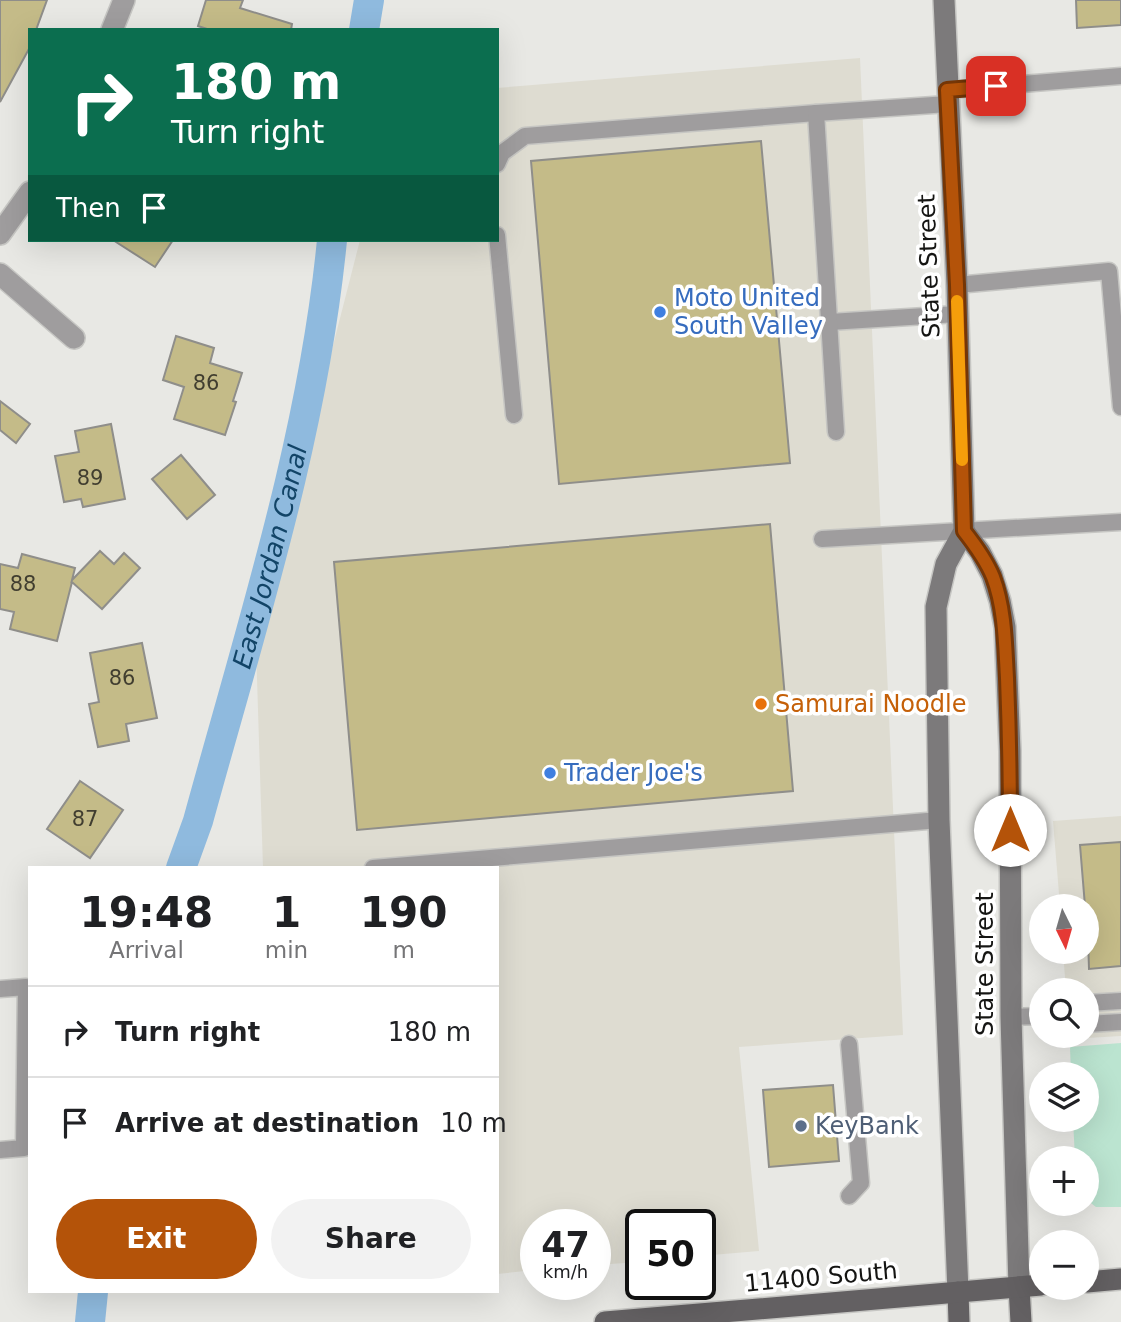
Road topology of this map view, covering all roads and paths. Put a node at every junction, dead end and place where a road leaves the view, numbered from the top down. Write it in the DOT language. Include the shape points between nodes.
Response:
graph roads {
  1 [pos="124,0"];
  2 [pos="944,0"];
  3 [pos="113,28"];
  4 [pos="1121,76"];
  5 [pos="948,97"];
  6 [pos="816,113"];
  7 [pos="499,160"];
  8 [pos="28,195"];
  9 [pos="0,234"];
  10 [pos="498,242"];
  11 [pos="0,275"];
  12 [pos="957,285"];
  13 [pos="957,314"];
  14 [pos="831,322"];
  15 [pos="74,338"];
  16 [pos="1121,407"];
  17 [pos="514,415"];
  18 [pos="836,432"];
  19 [pos="1121,522"];
  20 [pos="964,531"];
  21 [pos="822,539"];
  22 [pos="939,820"];
  23 [pos="397,866"];
  24 [pos="0,989"];
  25 [pos="1121,1001"];
  26 [pos="1099,1002"];
  27 [pos="1029,1016"];
  28 [pos="1011,1017"];
  29 [pos="1121,1022"];
  30 [pos="1099,1023"];
  31 [pos="849,1044"];
  32 [pos="0,1150"];
  33 [pos="849,1196"];
  34 [pos="1121,1279"];
  35 [pos="1099,1281"];
  36 [pos="1019,1287"];
  37 [pos="1029,1287"];
  38 [pos="958,1292"];
  39 [pos="605,1322"];
  40 [pos="959,1322"];
  41 [pos="1021,1322"];
  1 -- 3 [label="street"];
  2 -- 5 [label="main road, State Street"];
  4 -- 5 [label="lane"];
  5 -- 6 [label="lane"];
  5 -- 12 [label="main road, State Street"];
  6 -- 7 [label="lane" via="525,136"];
  6 -- 14 [label="lane"];
  8 -- 9 [label="street"];
  10 -- 17 [label="lane"];
  11 -- 15 [label="street"];
  12 -- 13 [label="main road, State Street"];
  12 -- 16 [label="lane" via="1109,271"];
  13 -- 14 [label="lane"];
  13 -- 20 [label="main road, State Street"];
  14 -- 18 [label="lane"];
  19 -- 20 [label="lane"];
  20 -- 21 [label="lane"];
  20 -- 22 [label="main road, State Street" via="946,564 936,607"];
  20 -- 28 [label="main road, State Street" via="992,575 1005,627"];
  22 -- 23 [label="lane"];
  22 -- 38 [label="main road, State Street"];
  24 -- 32 [label="lane" via="26,987 24,1148"];
  25 -- 26 [label="lane"];
  27 -- 28 [label="lane"];
  28 -- 36 [label="main road, State Street"];
  29 -- 30 [label="lane"];
  31 -- 33 [label="lane" via="860,1183"];
  34 -- 35 [label="main road"];
  36 -- 37 [label="main road, 11400 South"];
  36 -- 38 [label="main road, 11400 South"];
  36 -- 41 [label="main road, State Street"];
  38 -- 39 [label="main road, 11400 South"];
  38 -- 40 [label="main road, State Street"];
}
